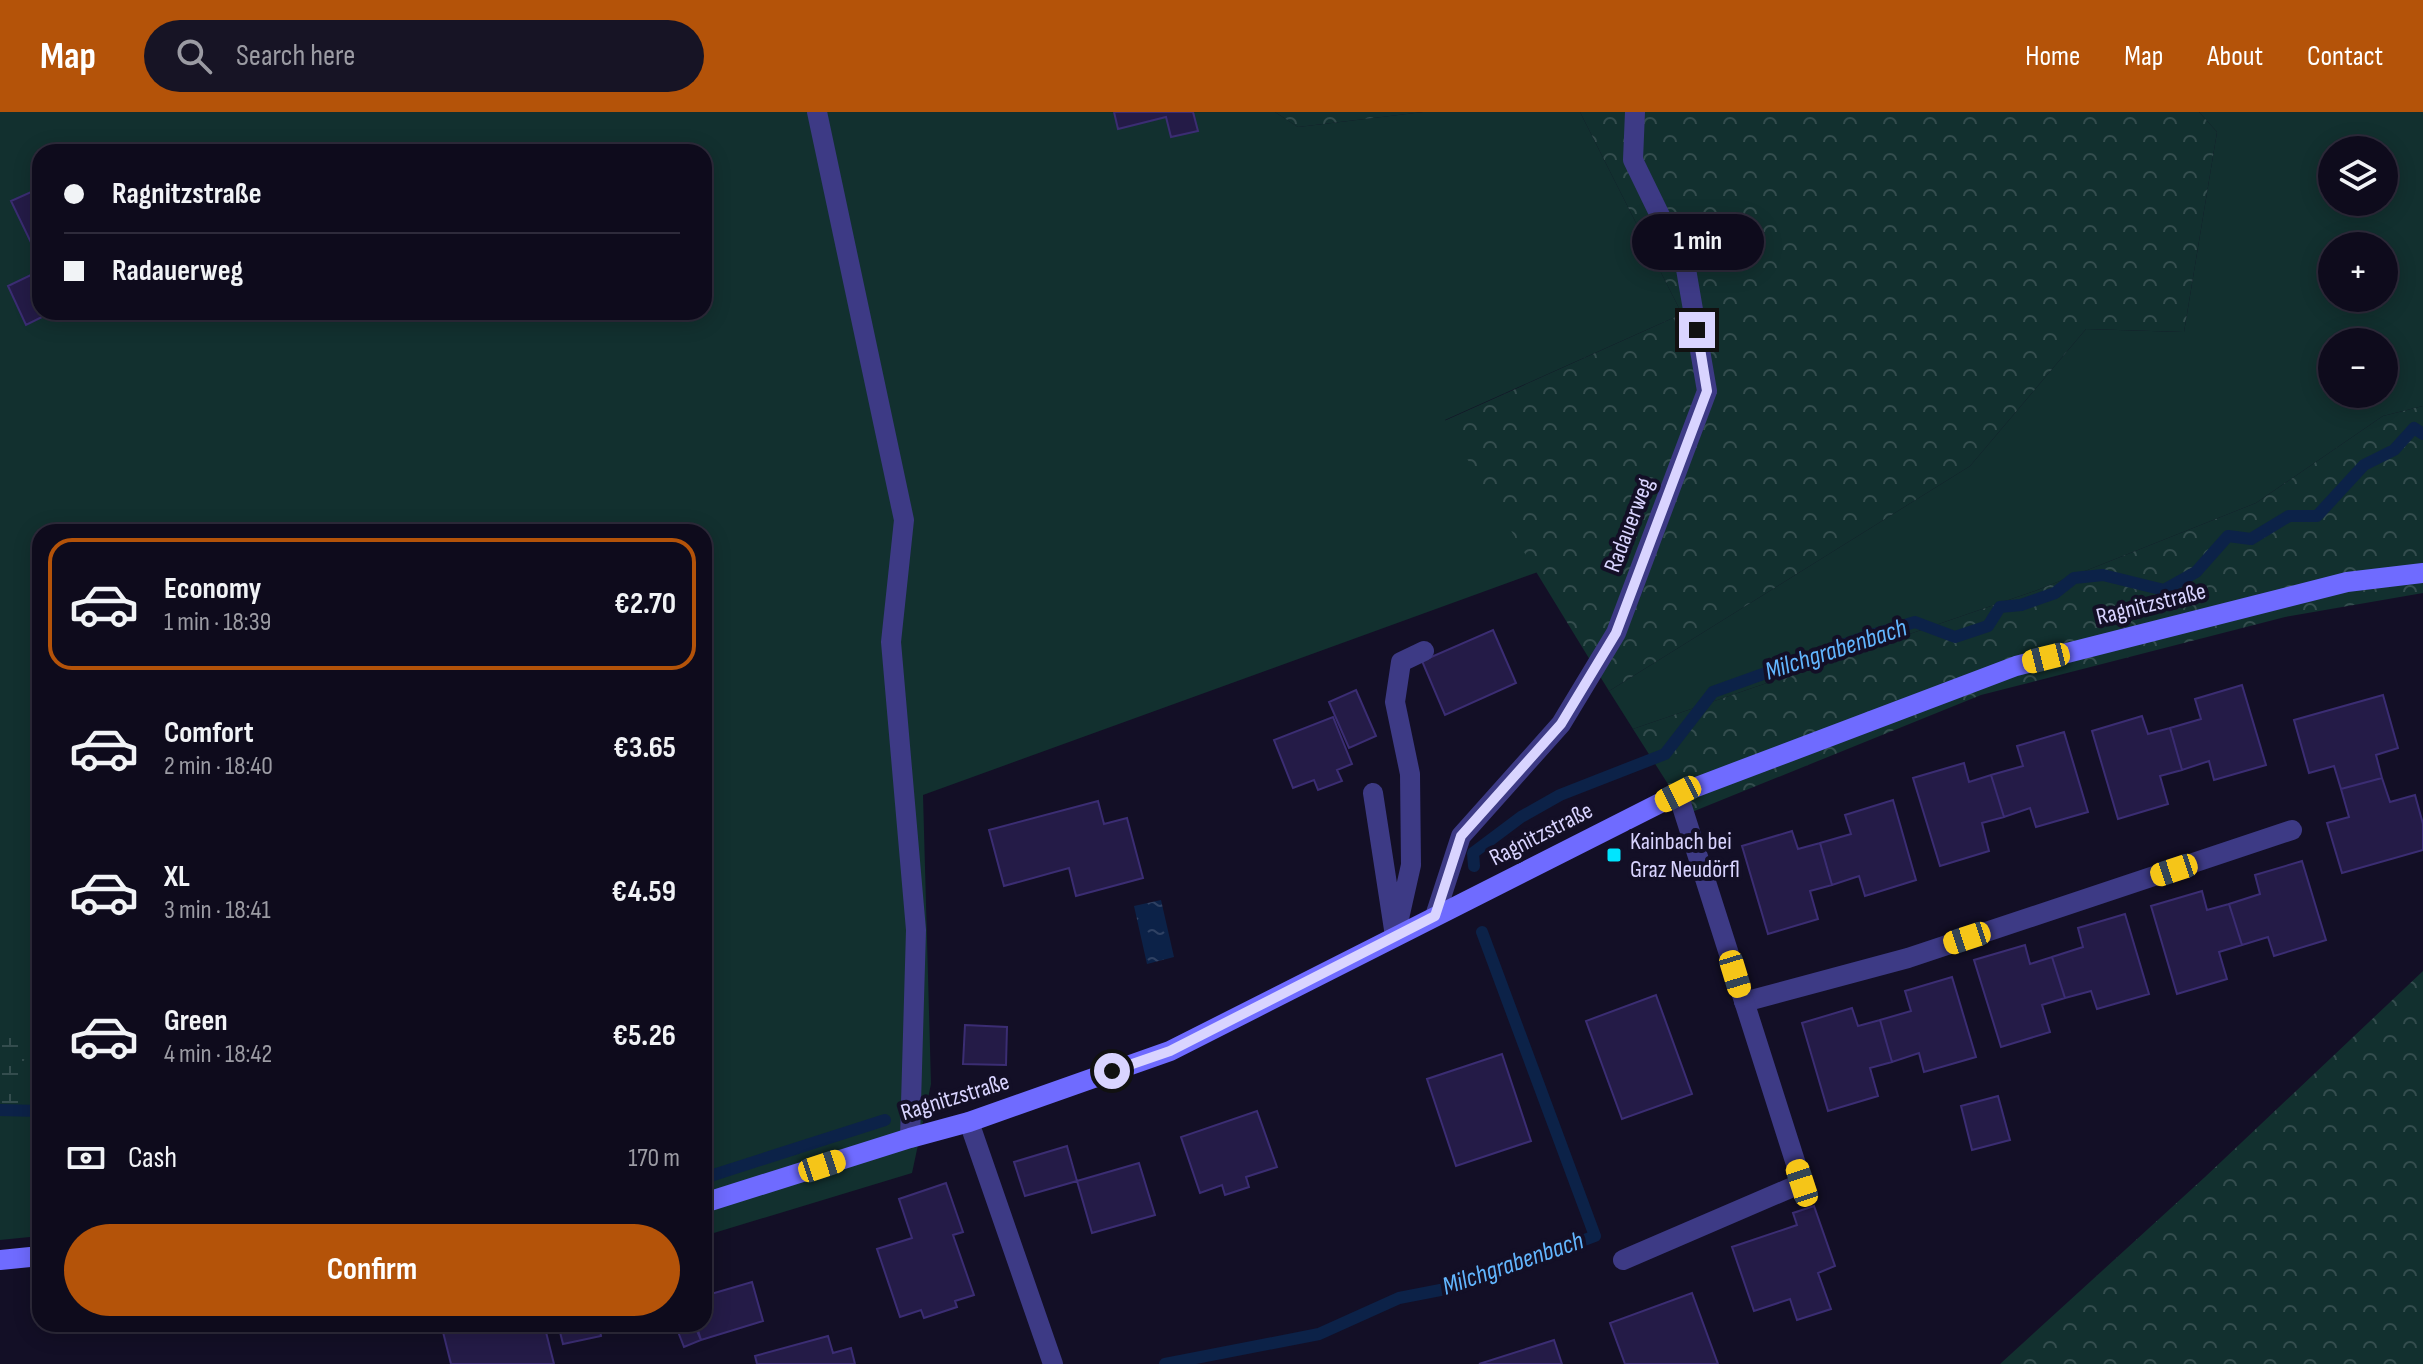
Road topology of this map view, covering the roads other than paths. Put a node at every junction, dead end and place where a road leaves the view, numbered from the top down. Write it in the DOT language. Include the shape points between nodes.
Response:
graph roads {
  1 [pos="817,112"];
  2 [pos="1635,112"];
  3 [pos="2423,573"];
  4 [pos="1424,651"];
  5 [pos="1373,793"];
  6 [pos="1678,794"];
  7 [pos="2292,830"];
  8 [pos="1435,916"];
  9 [pos="1395,936"];
  10 [pos="1744,1002"];
  11 [pos="969,1122"];
  12 [pos="910,1138"];
  13 [pos="712,1200"];
  14 [pos="32,1257"];
  15 [pos="0,1260"];
  16 [pos="1623,1260"];
  17 [pos="1053,1364"];
  1 -- 12 [label="street" via="904,520 891,642 916,930"];
  2 -- 8 [label="street, Radauerweg" via="1633,160 1686,269 1707,391 1616,633 1561,724 1461,836"];
  3 -- 6 [label="main road, Ragnitzstraße" via="2347,582 2016,666"];
  4 -- 9 [label="street" via="1401,662 1395,702 1410,774 1411,865"];
  5 -- 9 [label="street"];
  6 -- 8 [label="main road, Ragnitzstraße"];
  6 -- 10 [label="street"];
  7 -- 10 [label="street" via="1908,958"];
  8 -- 9 [label="main road, Ragnitzstraße"];
  9 -- 11 [label="main road, Ragnitzstraße" via="1170,1051"];
  10 -- 16 [label="street" via="1802,1183"];
  11 -- 12 [label="main road, Ragnitzstraße"];
  11 -- 17 [label="street"];
  12 -- 13 [label="main road, Ragnitzstraße"];
  14 -- 15 [label="main road"];
}
